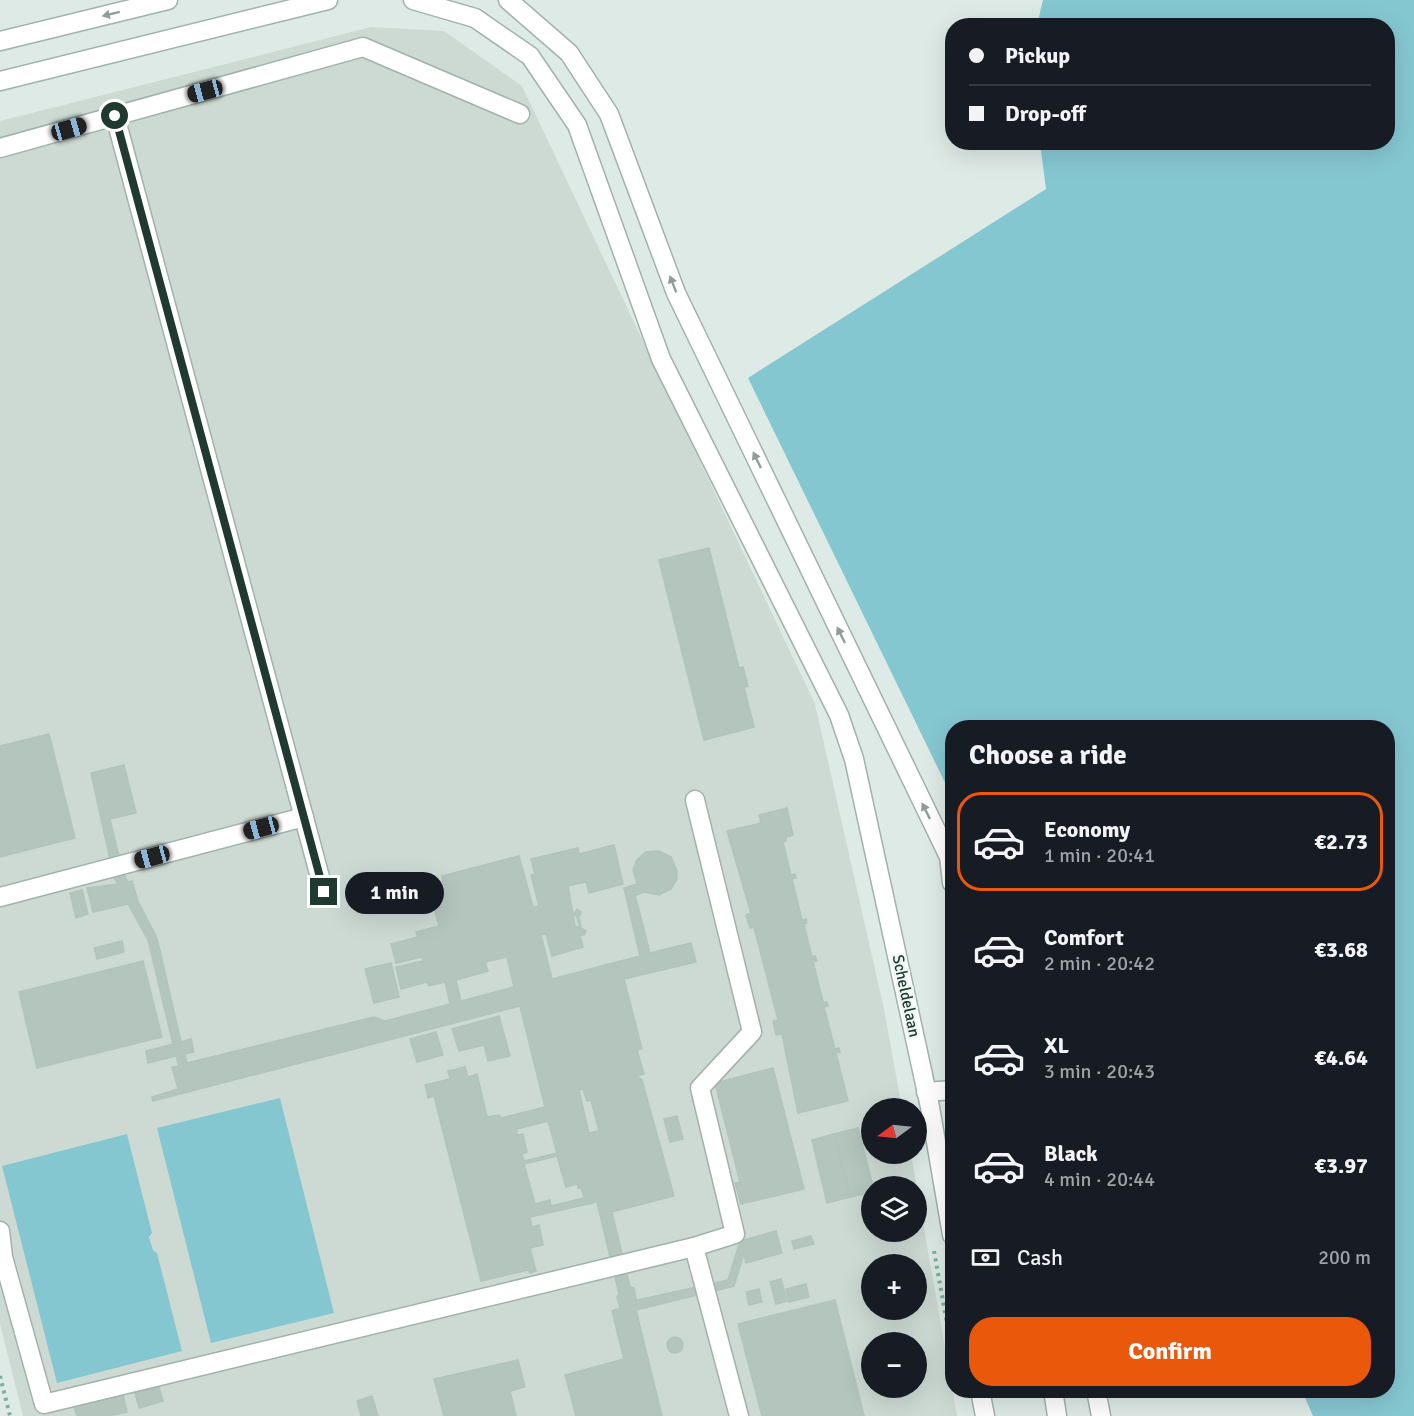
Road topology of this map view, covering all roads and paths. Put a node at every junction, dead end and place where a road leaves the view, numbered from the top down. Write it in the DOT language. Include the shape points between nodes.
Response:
graph roads {
  1 [pos="168,0"];
  2 [pos="328,0"];
  3 [pos="413,0"];
  4 [pos="508,0"];
  5 [pos="0,41"];
  6 [pos="0,81"];
  7 [pos="520,114"];
  8 [pos="115,116"];
  9 [pos="0,148"];
  10 [pos="696,800"];
  11 [pos="304,816"];
  12 [pos="945,848"];
  13 [pos="324,892"];
  14 [pos="0,897"];
  15 [pos="945,1091"];
  16 [pos="926,1092"];
  17 [pos="945,1196"];
  18 [pos="0,1231"];
  19 [pos="694,1247"];
  20 [pos="0,1376"];
  21 [pos="982,1398"];
  22 [pos="1054,1398"];
  23 [pos="1098,1398"];
  24 [pos="10,1416"];
  25 [pos="739,1416"];
  26 [pos="985,1416"];
  27 [pos="1057,1416"];
  28 [pos="1101,1416"];
  1 -- 5 [label="lane, one-way"];
  2 -- 6 [label="lane"];
  3 -- 16 [label="lane, Scheldelaan" via="475,18 530,56 577,125 661,359 839,715 854,759"];
  12 -- 4 [label="lane, one-way" via="676,293 609,114 569,53"];
  7 -- 8 [label="lane" via="363,48"];
  8 -- 9 [label="lane"];
  8 -- 11 [label="lane"];
  10 -- 19 [label="lane" via="752,1032 700,1088 735,1234"];
  11 -- 13 [label="lane"];
  11 -- 14 [label="lane"];
  15 -- 16 [label="lane"];
  16 -- 17 [label="lane, Scheldelaan"];
  18 -- 19 [label="lane" via="3,1257 44,1404"];
  19 -- 25 [label="lane"];
  20 -- 24 [label="path"];
  21 -- 26 [label="lane"];
  22 -- 27 [label="lane"];
  23 -- 28 [label="lane"];
}
